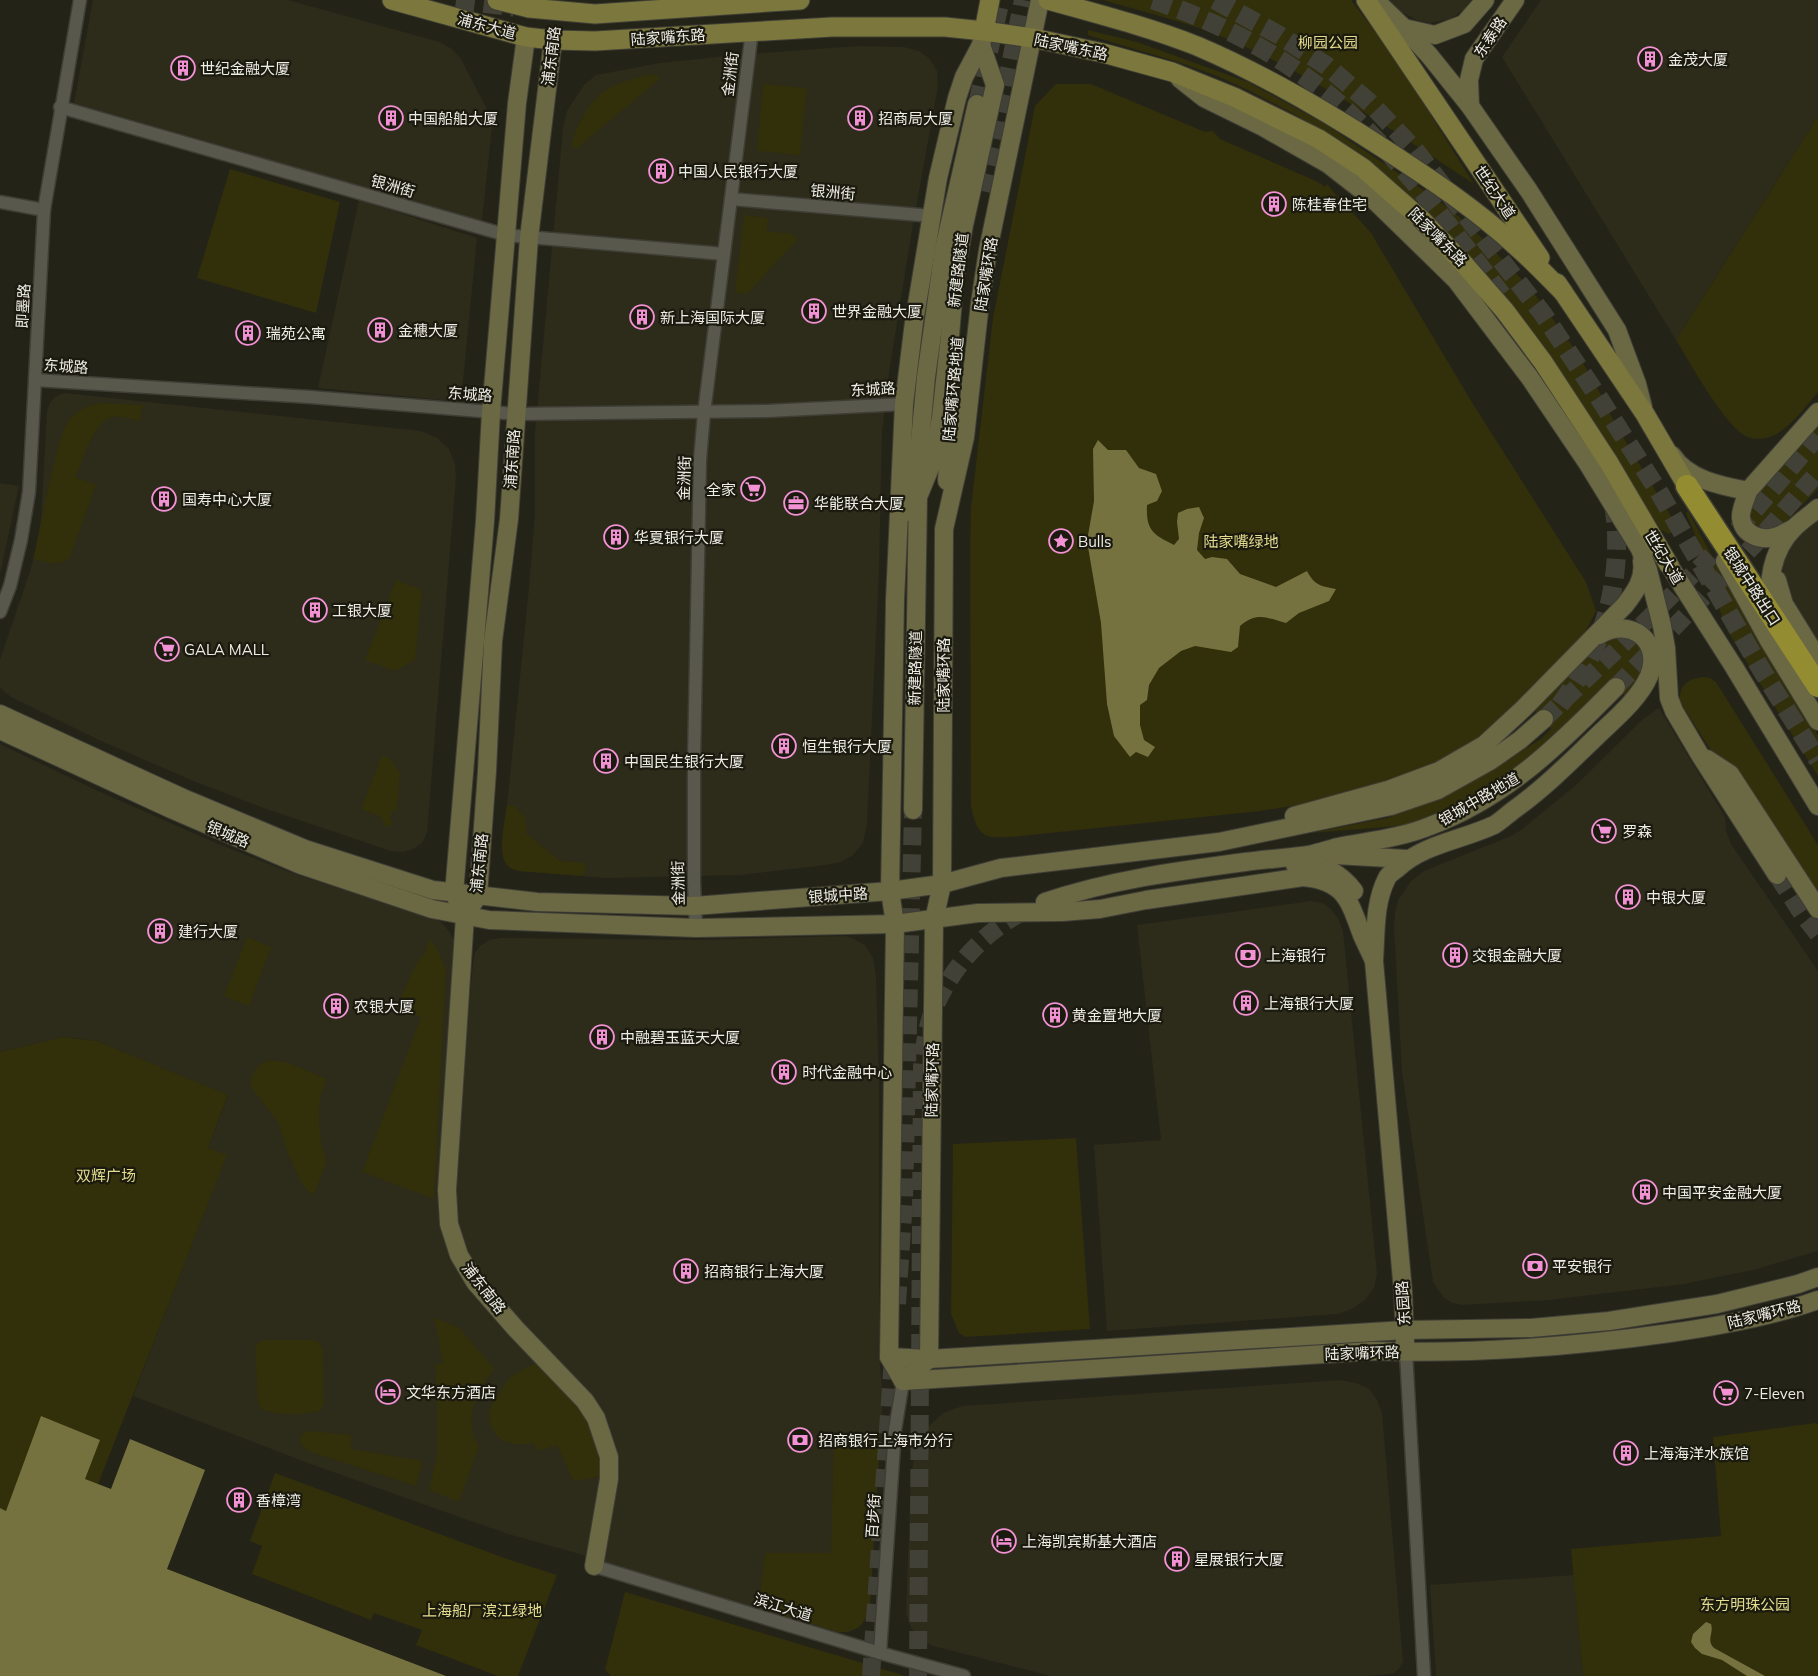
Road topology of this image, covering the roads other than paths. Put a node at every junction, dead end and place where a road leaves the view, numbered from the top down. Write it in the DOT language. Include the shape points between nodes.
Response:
graph roads {
  1 [pos="80,0"];
  2 [pos="392,0"];
  3 [pos="497,0"];
  4 [pos="800,0"];
  5 [pos="990,0"];
  6 [pos="1040,0"];
  7 [pos="1048,0"];
  8 [pos="1366,0"];
  9 [pos="1374,0"];
  10 [pos="1485,0"];
  11 [pos="1515,0"];
  12 [pos="529,4"];
  13 [pos="557,6"];
  14 [pos="1402,26"];
  15 [pos="752,31"];
  16 [pos="526,36"];
  17 [pos="982,38"];
  18 [pos="1033,38"];
  19 [pos="553,40"];
  20 [pos="1172,72"];
  21 [pos="977,104"];
  22 [pos="60,106"];
  23 [pos="1470,106"];
  24 [pos="982,191"];
  25 [pos="731,199"];
  26 [pos="0,202"];
  27 [pos="44,210"];
  28 [pos="932,216"];
  29 [pos="506,235"];
  30 [pos="529,238"];
  31 [pos="724,254"];
  32 [pos="1536,266"];
  33 [pos="1563,292"];
  34 [pos="1505,311"];
  35 [pos="35,380"];
  36 [pos="904,404"];
  37 [pos="491,412"];
  38 [pos="1818,412"];
  39 [pos="704,413"];
  40 [pos="515,414"];
  41 [pos="1645,414"];
  42 [pos="919,452"];
  43 [pos="1687,486"];
  44 [pos="1748,491"];
  45 [pos="918,497"];
  46 [pos="1818,508"];
  47 [pos="1794,528"];
  48 [pos="944,529"];
  49 [pos="1640,548"];
  50 [pos="1777,555"];
  51 [pos="1669,565"];
  52 [pos="895,600"];
  53 [pos="0,612"];
  54 [pos="1778,624"];
  55 [pos="1590,641"];
  56 [pos="1818,659"];
  57 [pos="1818,686"];
  58 [pos="1616,687"];
  59 [pos="0,714"];
  60 [pos="1544,720"];
  61 [pos="1818,720"];
  62 [pos="0,730"];
  63 [pos="1700,755"];
  64 [pos="1818,806"];
  65 [pos="913,810"];
  66 [pos="1219,842"];
  67 [pos="1312,854"];
  68 [pos="1407,859"];
  69 [pos="1246,862"];
  70 [pos="1777,874"];
  71 [pos="942,884"];
  72 [pos="890,891"];
  73 [pos="454,893"];
  74 [pos="478,896"];
  75 [pos="1045,902"];
  76 [pos="694,906"];
  77 [pos="1818,909"];
  78 [pos="465,916"];
  79 [pos="934,920"];
  80 [pos="895,924"];
  81 [pos="696,928"];
  82 [pos="1374,961"];
  83 [pos="1818,1277"];
  84 [pos="1818,1300"];
  85 [pos="1405,1330"];
  86 [pos="1406,1352"];
  87 [pos="890,1357"];
  88 [pos="929,1359"];
  89 [pos="903,1382"];
  90 [pos="594,1566"];
  91 [pos="880,1653"];
  92 [pos="964,1676"];
  93 [pos="1424,1676"];
  1 -- 22 [label="street, 即墨路"];
  2 -- 16 [label="main road, 浦东大道"];
  3 -- 12 [label="main road, 浦东大道"];
  4 -- 13 [label="main road, 陆家嘴东路" via="595,14"];
  5 -- 17 [label="main road"];
  6 -- 18 [label="main road, 陆家嘴环路"];
  7 -- 32 [label="main road" via="1196,46 1297,95 1439,184 1518,247"];
  8 -- 33 [label="main road, 世纪大道"];
  9 -- 14 [label="main road, 东泰路"];
  10 -- 14 [label="main road, 东泰路" via="1464,24 1435,36"];
  11 -- 23 [label="main road, 东泰路" via="1474,59 1469,80"];
  12 -- 13 [label="main road, 浦东大道"];
  12 -- 16 [label="main road, 浦东南路"];
  13 -- 19 [label="main road, 浦东南路"];
  14 -- 23 [label="main road"];
  15 -- 17 [label="main road, 陆家嘴东路" via="832,26 945,27"];
  15 -- 19 [label="main road, 陆家嘴东路" via="595,41"];
  15 -- 25 [label="street, 金洲街"];
  16 -- 19 [label="main road, 浦东大道"];
  16 -- 29 [label="main road, 浦东南路"];
  17 -- 18 [label="main road, 陆家嘴东路"];
  17 -- 28 [label="main road" via="957,98"];
  17 -- 45 [label="main road, 新建路隧道" via="995,85 955,276 934,458"];
  18 -- 20 [label="main road, 陆家嘴东路"];
  18 -- 48 [label="main road, 陆家嘴环路" via="988,250 965,437"];
  19 -- 30 [label="main road, 浦东南路"];
  20 -- 34 [label="main road, 陆家嘴东路" via="1234,97 1319,139 1363,168 1422,220"];
  20 -- 49 [label="main road" via="1204,98 1328,164 1373,199 1456,280 1530,378"];
  21 -- 42 [label="main road" via="954,201 941,275"];
  22 -- 27 [label="street, 即墨路"];
  22 -- 29 [label="street, 银洲街"];
  23 -- 41 [label="main road" via="1529,191 1617,330"];
  24 -- 48 [label="main road, 陆家嘴环路地道" via="960,304"];
  25 -- 28 [label="street, 银洲街"];
  25 -- 31 [label="street, 金洲街"];
  26 -- 27 [label="street"];
  27 -- 35 [label="street, 即墨路"];
  28 -- 36 [label="main road"];
  29 -- 30 [label="street, 银洲街"];
  29 -- 37 [label="main road, 浦东南路"];
  30 -- 31 [label="street, 银洲街"];
  30 -- 40 [label="main road, 浦东南路"];
  31 -- 39 [label="street, 金洲街"];
  32 -- 33 [label="main road"];
  32 -- 61 [label="main road" via="1664,456 1768,640"];
  33 -- 41 [label="main road, 世纪大道"];
  34 -- 51 [label="main road, 世纪大道" via="1543,362 1604,456"];
  35 -- 37 [label="street, 东城路"];
  35 -- 53 [label="street, 即墨路" via="29,492 10,586"];
  36 -- 39 [label="street, 东城路"];
  36 -- 52 [label="main road"];
  37 -- 40 [label="street, 东城路"];
  37 -- 73 [label="main road, 浦东南路"];
  38 -- 44 [label="main road"];
  39 -- 40 [label="street, 东城路"];
  39 -- 76 [label="street, 金洲街" via="697,575"];
  40 -- 74 [label="main road, 浦东南路" via="508,519 493,641"];
  41 -- 43 [label="main road, 世纪大道"];
  41 -- 44 [label="main road" via="1677,463 1707,481"];
  42 -- 45 [label="main road, 新建路隧道"];
  42 -- 52 [label="main road"];
  43 -- 54 [label="highway, 银城中路出口"];
  44 -- 47 [label="main road" via="1741,518 1749,533 1767,538"];
  45 -- 65 [label="main road, 新建路隧道"];
  46 -- 47 [label="main road"];
  47 -- 50 [label="main road"];
  48 -- 71 [label="main road, 陆家嘴环路"];
  49 -- 55 [label="main road" via="1643,567 1638,587"];
  49 -- 63 [label="main road" via="1662,626 1669,698"];
  50 -- 54 [label="main road" via="1769,593"];
  50 -- 56 [label="main road" via="1776,579 1780,595"];
  51 -- 64 [label="main road, 世纪大道"];
  52 -- 72 [label="main road"];
  54 -- 57 [label="highway, 银城中路出口"];
  55 -- 66 [label="main road" via="1484,745 1439,771"];
  55 -- 68 [label="main road" via="1607,630 1617,628 1642,635 1651,649 1652,659 1649,677 1638,694 1542,790 1494,824"];
  58 -- 67 [label="main road, 银城中路地道" via="1532,768 1471,806 1410,833"];
  59 -- 73 [label="main road, 银城路" via="183,798 305,849 433,890"];
  60 -- 66 [label="main road, 银城中路地道" via="1490,761 1438,790 1391,806"];
  62 -- 78 [label="main road, 银城路" via="301,865 432,909"];
  63 -- 70 [label="main road"];
  63 -- 77 [label="main road" via="1730,774"];
  66 -- 71 [label="main road, 银城中路" via="1001,868"];
  67 -- 68 [label="main road"];
  67 -- 69 [label="main road"];
  68 -- 82 [label="main road" via="1388,877 1378,902"];
  69 -- 75 [label="main road" via="1119,882"];
  69 -- 82 [label="main road" via="1269,867 1316,865 1329,868 1340,876 1362,907"];
  71 -- 72 [label="main road, 银城中路"];
  71 -- 79 [label="main road, 陆家嘴环路"];
  72 -- 76 [label="main road, 银城中路"];
  72 -- 80 [label="main road"];
  73 -- 74 [label="main road, 银城中路"];
  73 -- 78 [label="main road, 浦东南路"];
  74 -- 76 [label="main road, 银城中路" via="537,902"];
  74 -- 78 [label="main road, 浦东南路"];
  76 -- 81 [label="street, 金洲街"];
  78 -- 81 [label="main road, 银城中路" via="489,920"];
  78 -- 90 [label="main road, 浦东南路" via="447,1190 449,1224 459,1255 475,1282 585,1400 596,1418 608,1457 609,1479"];
  79 -- 80 [label="main road, 银城中路"];
  79 -- 82 [label="main road, 银城中路" via="978,914 1100,909 1308,878 1327,882 1346,896"];
  79 -- 88 [label="main road, 陆家嘴环路"];
  80 -- 81 [label="main road, 银城中路"];
  80 -- 87 [label="main road"];
  82 -- 85 [label="main road, 东园路"];
  83 -- 85 [label="main road, 陆家嘴环路" via="1717,1304 1609,1321 1531,1328"];
  84 -- 86 [label="main road, 陆家嘴环路" via="1748,1319 1631,1339 1531,1348"];
  85 -- 86 [label="main road, 东园路"];
  85 -- 88 [label="main road, 陆家嘴环路"];
  86 -- 89 [label="main road, 陆家嘴环路" via="1372,1351"];
  86 -- 93 [label="street, 东园路"];
  87 -- 88 [label="main road, 陆家嘴环路"];
  87 -- 89 [label="main road"];
  88 -- 89 [label="main road"];
  89 -- 91 [label="street, 百步街" via="895,1430"];
  90 -- 91 [label="street, 滨江大道"];
  91 -- 92 [label="street, 滨江大道"];
}
